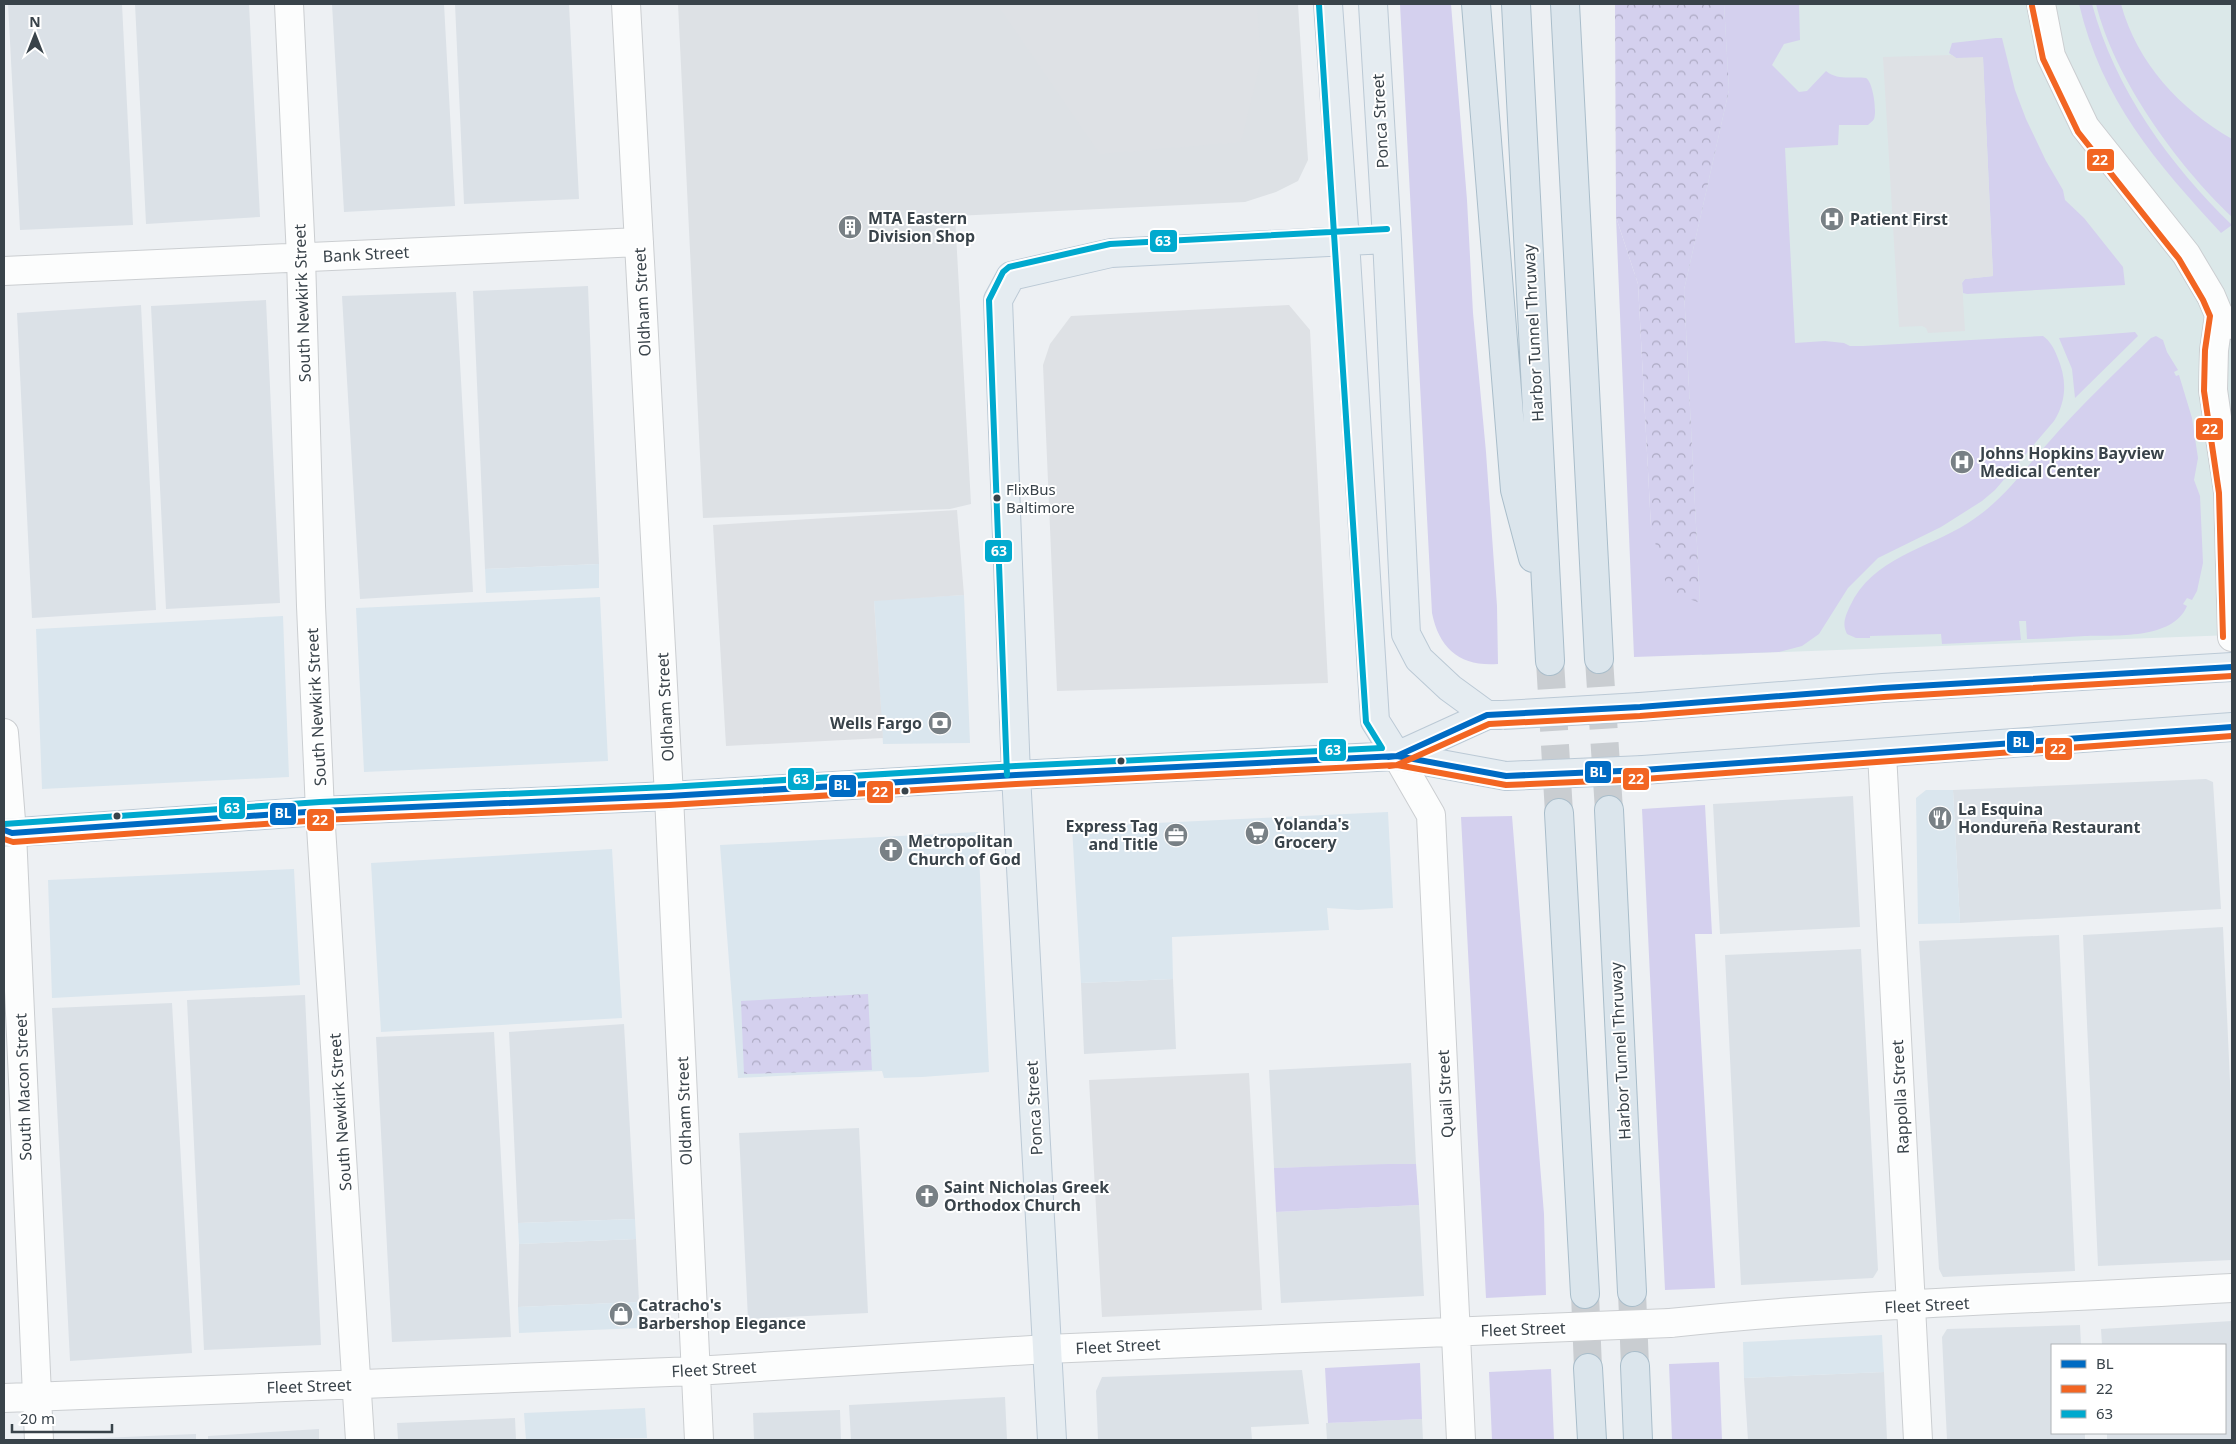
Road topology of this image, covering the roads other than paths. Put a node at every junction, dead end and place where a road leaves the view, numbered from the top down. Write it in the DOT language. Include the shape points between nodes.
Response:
graph roads {
  1 [pos="289,4"];
  2 [pos="626,4"];
  3 [pos="1328,4"];
  4 [pos="1373,4"];
  5 [pos="1476,4"];
  6 [pos="1516,4"];
  7 [pos="1565,4"];
  8 [pos="2042,4"];
  9 [pos="1387,239"];
  10 [pos="1345,241"];
  11 [pos="639,242"];
  12 [pos="301,258"];
  13 [pos="4,271"];
  14 [pos="2224,307"];
  15 [pos="1548,616"];
  16 [pos="2232,637"];
  17 [pos="1599,659"];
  18 [pos="1550,662"];
  19 [pos="2232,666"];
  20 [pos="1495,715"];
  21 [pos="2232,727"];
  22 [pos="4,733"];
  23 [pos="1882,753"];
  24 [pos="1397,756"];
  25 [pos="1016,775"];
  26 [pos="669,796"];
  27 [pos="1609,810"];
  28 [pos="320,811"];
  29 [pos="1559,813"];
  30 [pos="6,832"];
  31 [pos="2232,1288"];
  32 [pos="1632,1292"];
  33 [pos="1585,1294"];
  34 [pos="1912,1306"];
  35 [pos="1456,1330"];
  36 [pos="1047,1349"];
  37 [pos="1635,1366"];
  38 [pos="1588,1368"];
  39 [pos="695,1370"];
  40 [pos="357,1384"];
  41 [pos="36,1397"];
  42 [pos="4,1398"];
  43 [pos="39,1440"];
  44 [pos="360,1440"];
  45 [pos="699,1440"];
  46 [pos="1052,1440"];
  47 [pos="1461,1440"];
  48 [pos="1592,1440"];
  49 [pos="1638,1440"];
  50 [pos="1918,1440"];
  1 -- 12 [label="street, South Newkirk Street"];
  2 -- 11 [label="street, Oldham Street"];
  3 -- 10 [label="main road"];
  4 -- 9 [label="main road, Ponca Street"];
  5 -- 15 [label="highway" via="1515,490"];
  6 -- 15 [label="highway, Harbor Tunnel Thruway"];
  7 -- 17 [label="highway"];
  8 -- 14 [label="street" via="2051,56 2085,128"];
  9 -- 10 [label="main road, Ponca Street"];
  9 -- 20 [label="main road, Ponca Street" via="1406,634 1420,659 1456,693"];
  10 -- 24 [label="main road" via="1375,722"];
  10 -- 25 [label="main road, Ponca Street" via="1111,253 1011,276 998,300"];
  11 -- 12 [label="street, Bank Street"];
  11 -- 26 [label="street, Oldham Street"];
  12 -- 13 [label="street, Bank Street"];
  12 -- 28 [label="street, South Newkirk Street"];
  14 -- 16 [label="street" via="2214,350 2213,390 2228,492"];
  15 -- 18 [label="highway, Harbor Tunnel Thruway"];
  19 -- 20 [label="main road, bridge"];
  20 -- 24 [label="main road"];
  21 -- 23 [label="main road"];
  22 -- 30 [label="street, South Macon Street"];
  23 -- 24 [label="main road, bridge" via="1506,776"];
  23 -- 34 [label="street, Rappolla Street"];
  24 -- 25 [label="main road"];
  24 -- 35 [label="street, Quail Street" via="1431,815"];
  25 -- 26 [label="main road"];
  25 -- 36 [label="main road, Ponca Street"];
  26 -- 28 [label="main road"];
  26 -- 39 [label="street, Oldham Street"];
  27 -- 32 [label="highway, Harbor Tunnel Thruway"];
  28 -- 30 [label="main road"];
  28 -- 40 [label="street, South Newkirk Street"];
  29 -- 33 [label="highway"];
  30 -- 41 [label="street, South Macon Street"];
  31 -- 34 [label="street, Fleet Street"];
  34 -- 35 [label="street, Fleet Street, bridge" via="1670,1323"];
  34 -- 50 [label="street, Rappolla Street"];
  35 -- 36 [label="street, Fleet Street"];
  35 -- 47 [label="street, Quail Street"];
  36 -- 39 [label="street, Fleet Street"];
  36 -- 46 [label="main road, Ponca Street"];
  37 -- 49 [label="highway"];
  38 -- 48 [label="highway"];
  39 -- 40 [label="street, Fleet Street"];
  39 -- 45 [label="street, Oldham Street"];
  40 -- 41 [label="street, Fleet Street"];
  40 -- 44 [label="street, South Newkirk Street"];
  41 -- 42 [label="street, Fleet Street"];
  41 -- 43 [label="street, South Macon Street"];
}
